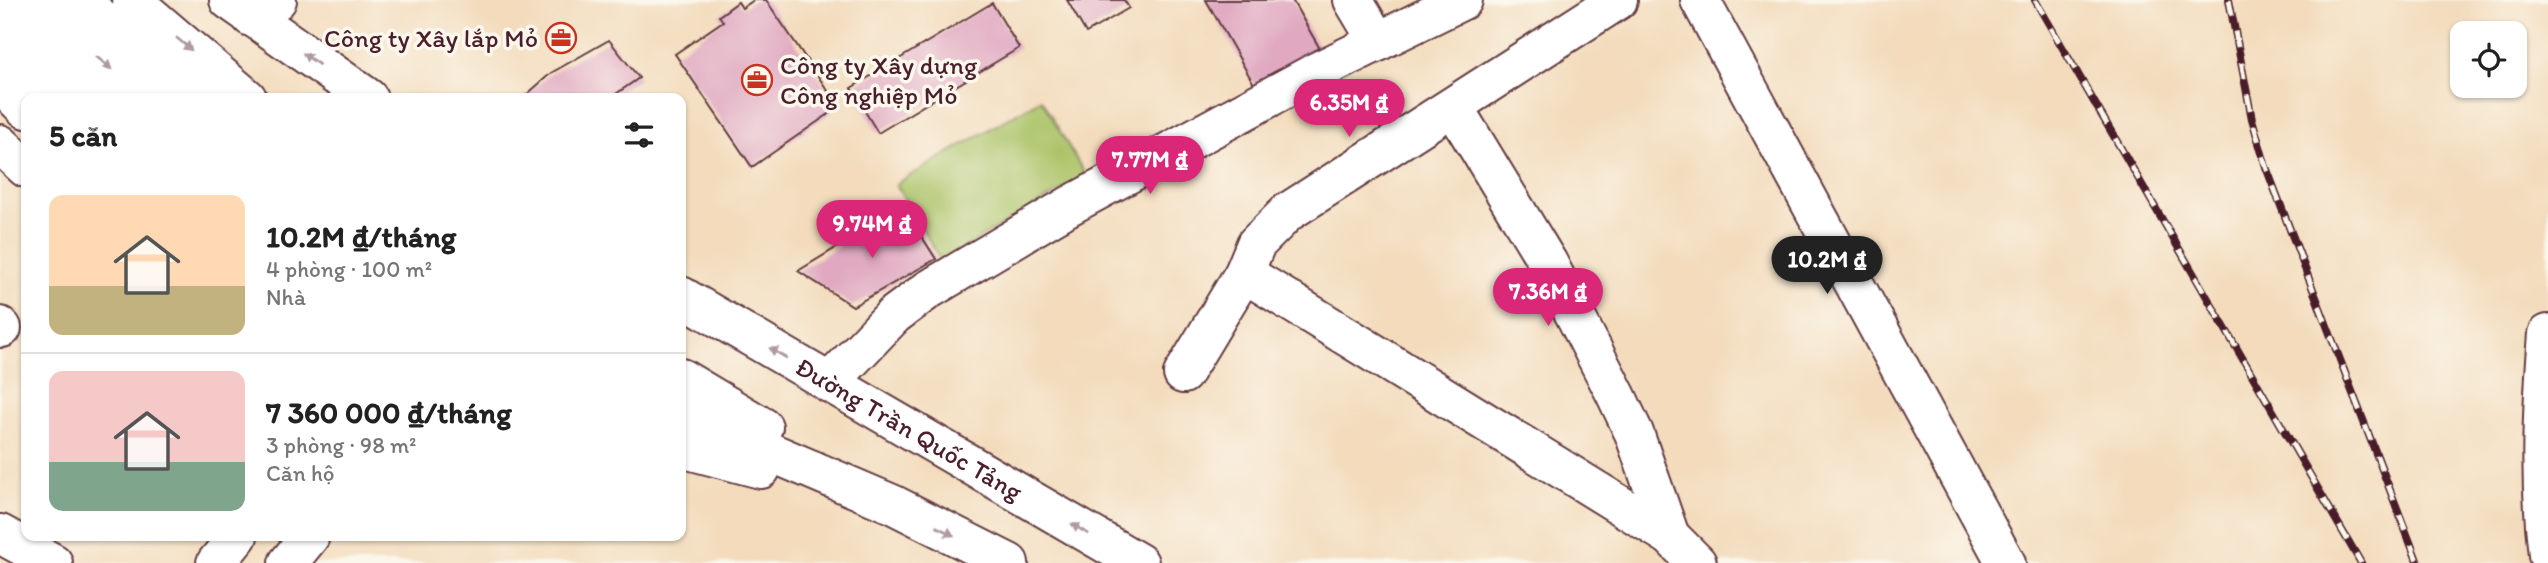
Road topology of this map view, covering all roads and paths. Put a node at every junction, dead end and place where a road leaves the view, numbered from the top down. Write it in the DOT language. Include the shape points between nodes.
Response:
graph roads {
  1 [pos="2,0"];
  2 [pos="37,0"];
  3 [pos="79,0"];
  4 [pos="132,0"];
  5 [pos="1353,0"];
  6 [pos="1463,0"];
  7 [pos="1618,0"];
  8 [pos="1700,0"];
  9 [pos="252,6"];
  10 [pos="0,40"];
  11 [pos="1378,42"];
  12 [pos="0,83"];
  13 [pos="55,93"];
  14 [pos="97,93"];
  15 [pos="140,93"];
  16 [pos="192,93"];
  17 [pos="241,93"];
  18 [pos="362,93"];
  19 [pos="21,104"];
  20 [pos="1454,108"];
  21 [pos="0,144"];
  22 [pos="21,164"];
  23 [pos="1244,272"];
  24 [pos="686,299"];
  25 [pos="2548,334"];
  26 [pos="1183,374"];
  27 [pos="686,381"];
  28 [pos="829,383"];
  29 [pos="686,401"];
  30 [pos="2546,407"];
  31 [pos="686,416"];
  32 [pos="686,434"];
  33 [pos="686,449"];
  34 [pos="686,472"];
  35 [pos="892,504"];
  36 [pos="0,534"];
  37 [pos="1670,536"];
  38 [pos="234,541"];
  39 [pos="306,541"];
  40 [pos="2548,555"];
  41 [pos="53,563"];
  42 [pos="216,563"];
  43 [pos="288,563"];
  44 [pos="1009,563"];
  45 [pos="1139,563"];
  46 [pos="1697,563"];
  47 [pos="2006,563"];
  1 -- 14 [label="main road"];
  2 -- 15 [label="main road, one-way"];
  3 -- 16 [label="main road"];
  4 -- 17 [label="main road, one-way"];
  5 -- 11 [label="main road"];
  6 -- 11 [label="main road"];
  7 -- 20 [label="main road"];
  8 -- 47 [label="main road"];
  18 -- 9 [label="main road, one-way"];
  10 -- 13 [label="main road"];
  11 -- 28 [label="main road" via="1069,206 928,290 894,315"];
  12 -- 19 [label="main road"];
  20 -- 23 [label="main road" via="1288,212 1256,244"];
  20 -- 37 [label="main road" via="1548,263 1616,395"];
  21 -- 22 [label="main road"];
  23 -- 26 [label="main road"];
  23 -- 37 [label="main road"];
  28 -- 24 [label="main road, Đường Trần Quốc Tảng, one-way"];
  25 -- 30 [label="main road"];
  27 -- 35 [label="main road"];
  45 -- 28 [label="main road, Đường Trần Quốc Tảng, one-way"];
  29 -- 35 [label="main road"];
  30 -- 40 [label="main road" via="2543,511"];
  31 -- 35 [label="main road"];
  32 -- 35 [label="main road"];
  33 -- 35 [label="main road"];
  34 -- 35 [label="main road"];
  35 -- 44 [label="main road, one-way"];
  36 -- 41 [label="main road"];
  37 -- 46 [label="main road"];
  38 -- 42 [label="main road"];
  39 -- 43 [label="main road"];
}
